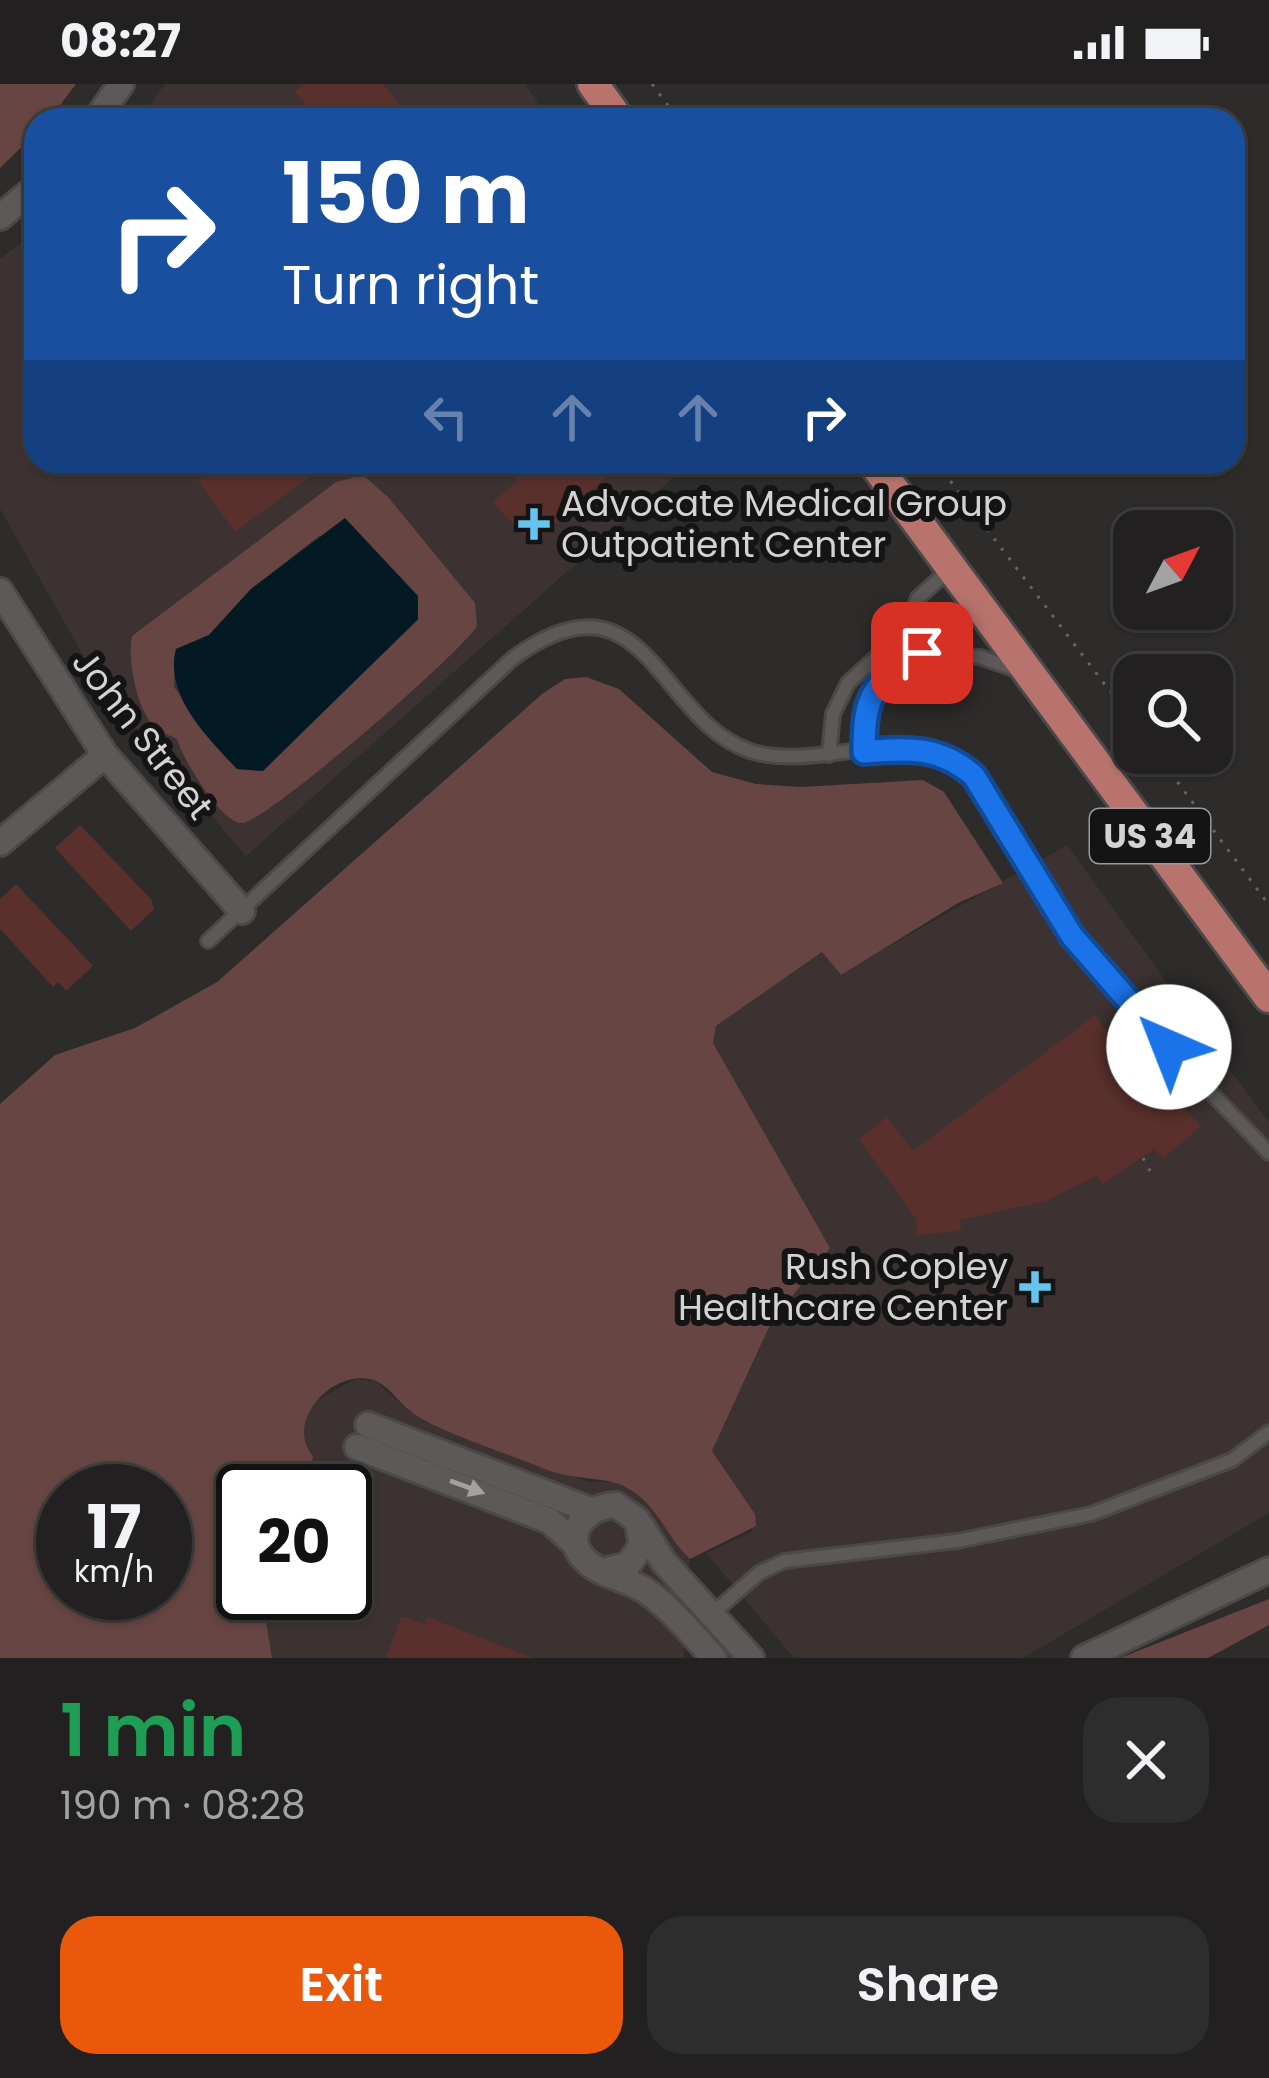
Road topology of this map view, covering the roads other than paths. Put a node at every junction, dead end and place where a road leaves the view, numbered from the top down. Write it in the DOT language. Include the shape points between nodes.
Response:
graph roads {
  1 [pos="24,197"];
  2 [pos="0,217"];
  3 [pos="882,474"];
  4 [pos="952,567"];
  5 [pos="0,591"];
  6 [pos="1032,676"];
  7 [pos="864,752"];
  8 [pos="104,755"];
  9 [pos="829,755"];
  10 [pos="0,843"];
  11 [pos="242,911"];
  12 [pos="208,941"];
  13 [pos="1269,997"];
  14 [pos="1269,1153"];
  15 [pos="1269,1432"];
  16 [pos="590,1510"];
  17 [pos="637,1520"];
  18 [pos="576,1544"];
  19 [pos="603,1570"];
  20 [pos="1269,1570"];
  21 [pos="711,1614"];
  22 [pos="691,1632"];
  23 [pos="714,1658"];
  24 [pos="752,1658"];
  25 [pos="1084,1658"];
  1 -- 2 [label="street"];
  3 -- 4 [label="main road, US 34"];
  4 -- 6 [label="main road, US 34"];
  4 -- 9 [label="lane" via="918,598 904,632 848,683 833,714"];
  5 -- 8 [label="street, John Street"];
  6 -- 7 [label="lane" via="980,657 922,653 864,705"];
  6 -- 13 [label="main road, US 34"];
  7 -- 9 [label="lane"];
  7 -- 14 [label="lane" via="922,748 974,776 1114,990"];
  8 -- 10 [label="street"];
  8 -- 11 [label="street, John Street"];
  9 -- 11 [label="lane" via="750,751 729,741 625,638 580,628 556,632 512,659"];
  11 -- 12 [label="lane"];
  15 -- 21 [label="lane" via="1232,1460 1091,1514 957,1541 784,1561"];
  16 -- 17 [label="street" via="616,1505"];
  16 -- 18 [label="street"];
  16 -- 18 [label="street, one-way" via="362,1436 550,1521"];
  17 -- 19 [label="street" via="639,1552 620,1569"];
  17 -- 21 [label="street"];
  18 -- 19 [label="street"];
  19 -- 22 [label="street" via="645,1590"];
  20 -- 25 [label="street"];
  21 -- 22 [label="street"];
  21 -- 24 [label="street"];
  22 -- 23 [label="street"];
}
